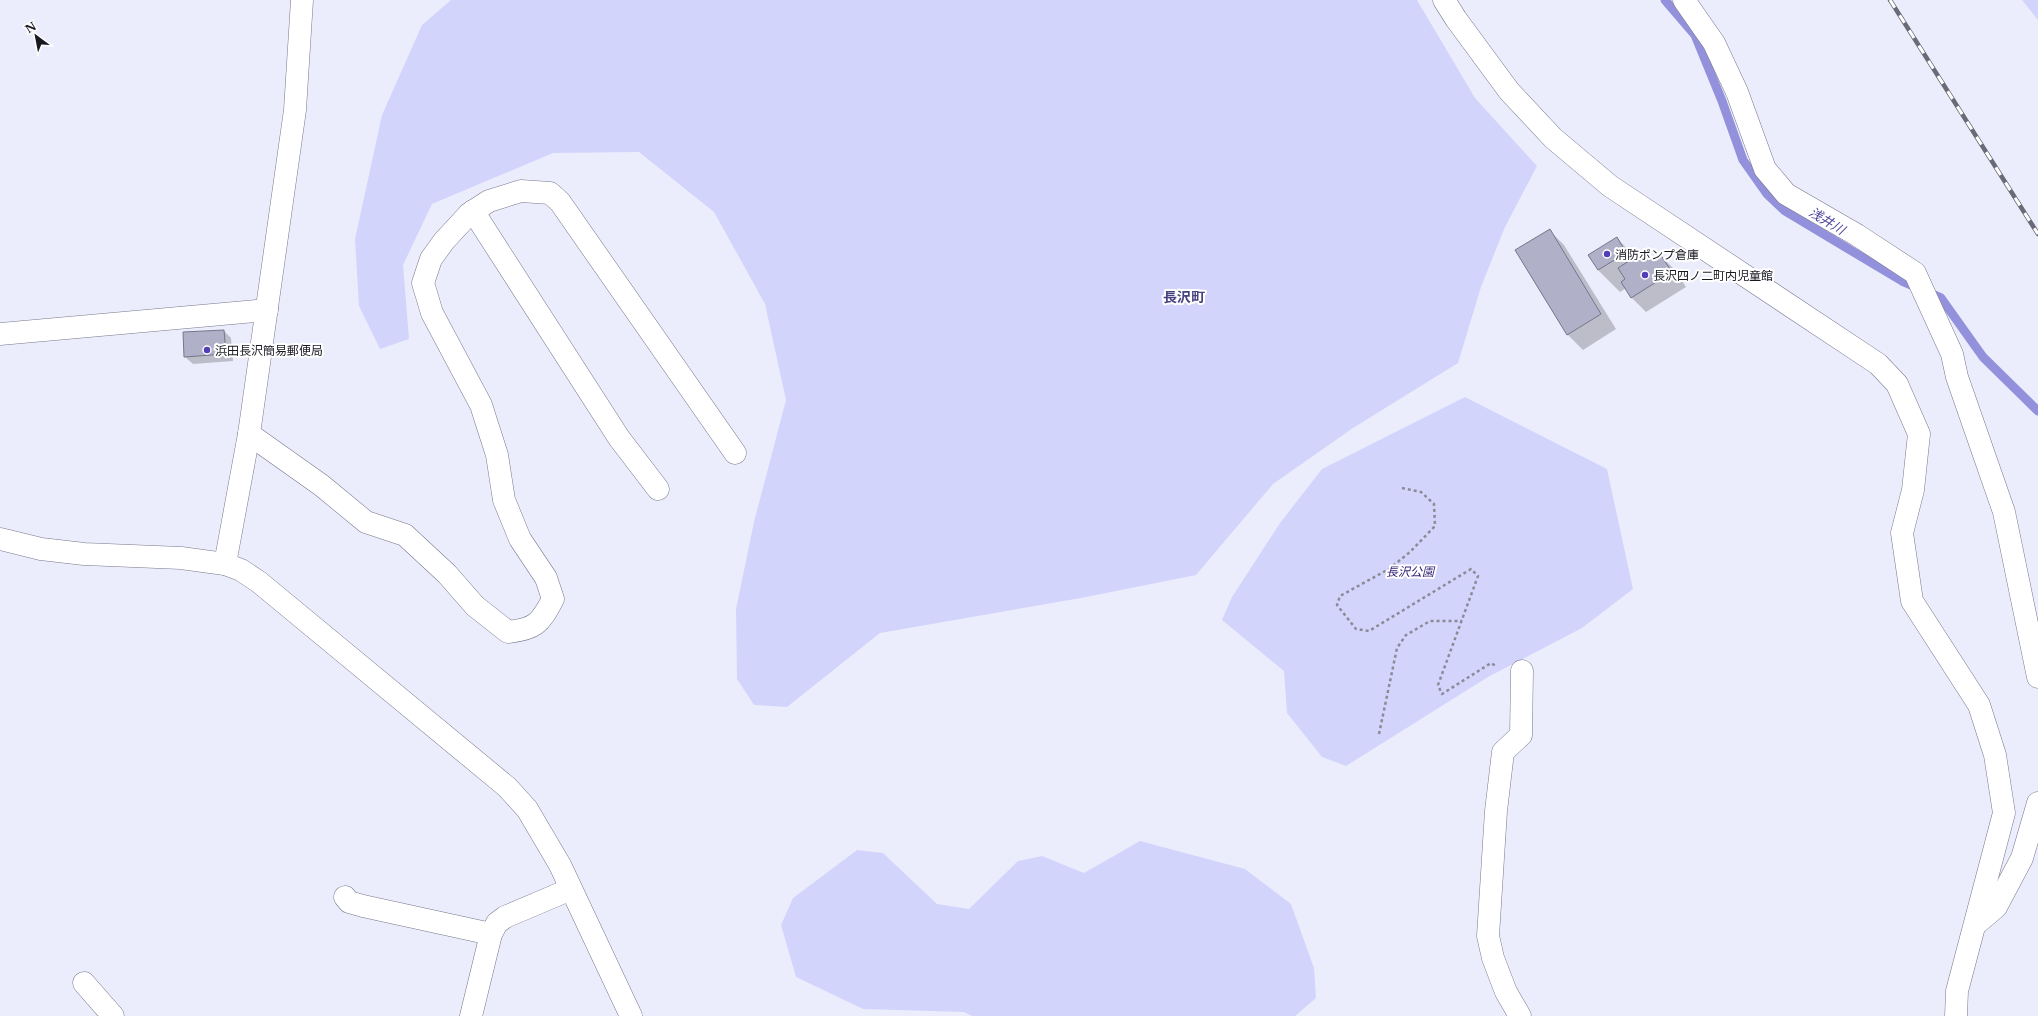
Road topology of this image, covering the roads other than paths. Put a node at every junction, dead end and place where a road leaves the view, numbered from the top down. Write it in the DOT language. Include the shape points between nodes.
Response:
graph roads {
  1 [pos="302,0"];
  2 [pos="1444,0"];
  3 [pos="1684,0"];
  4 [pos="473,211"];
  5 [pos="267,310"];
  6 [pos="0,334"];
  7 [pos="249,434"];
  8 [pos="735,453"];
  9 [pos="658,489"];
  10 [pos="0,539"];
  11 [pos="225,564"];
  12 [pos="1522,671"];
  13 [pos="2038,678"];
  14 [pos="2038,803"];
  15 [pos="570,889"];
  16 [pos="345,897"];
  17 [pos="1976,924"];
  18 [pos="491,934"];
  19 [pos="84,984"];
  20 [pos="629,1012"];
  21 [pos="113,1016"];
  22 [pos="471,1016"];
  23 [pos="1520,1016"];
  24 [pos="1956,1016"];
  1 -- 5 [label="street" via="295,110"];
  2 -- 17 [label="street" via="1509,91 1553,138 1610,186 1878,364 1897,384 1919,434 1913,490 1902,533 1912,600 1979,705 1995,755 2004,813"];
  3 -- 13 [label="street" via="1714,43 1737,92 1765,169 1786,194 1857,235 1915,273 1952,354 1957,377 2004,512"];
  4 -- 7 [label="street" via="444,241 431,259 423,283 432,313 481,405 497,455 504,500 509,513 520,539 546,578 553,599 543,617 528,630 508,632 475,606 447,574 405,535 366,522 321,485"];
  4 -- 8 [label="street" via="489,201 521,191 550,193 560,202"];
  4 -- 9 [label="street" via="619,438"];
  5 -- 6 [label="street"];
  5 -- 7 [label="street"];
  7 -- 11 [label="street"];
  10 -- 11 [label="street" via="41,549 84,554 181,558"];
  11 -- 15 [label="street" via="241,570 259,582 507,787 527,809 560,865"];
  12 -- 23 [label="street" via="1521,735 1503,752 1496,811 1488,936 1506,992"];
  14 -- 17 [label="street" via="2022,858 1996,907"];
  15 -- 18 [label="street" via="505,917"];
  15 -- 20 [label="street"];
  16 -- 18 [label="street" via="349,902 363,906"];
  17 -- 24 [label="street" via="1957,991"];
  18 -- 22 [label="street"];
  19 -- 21 [label="street"];
}
